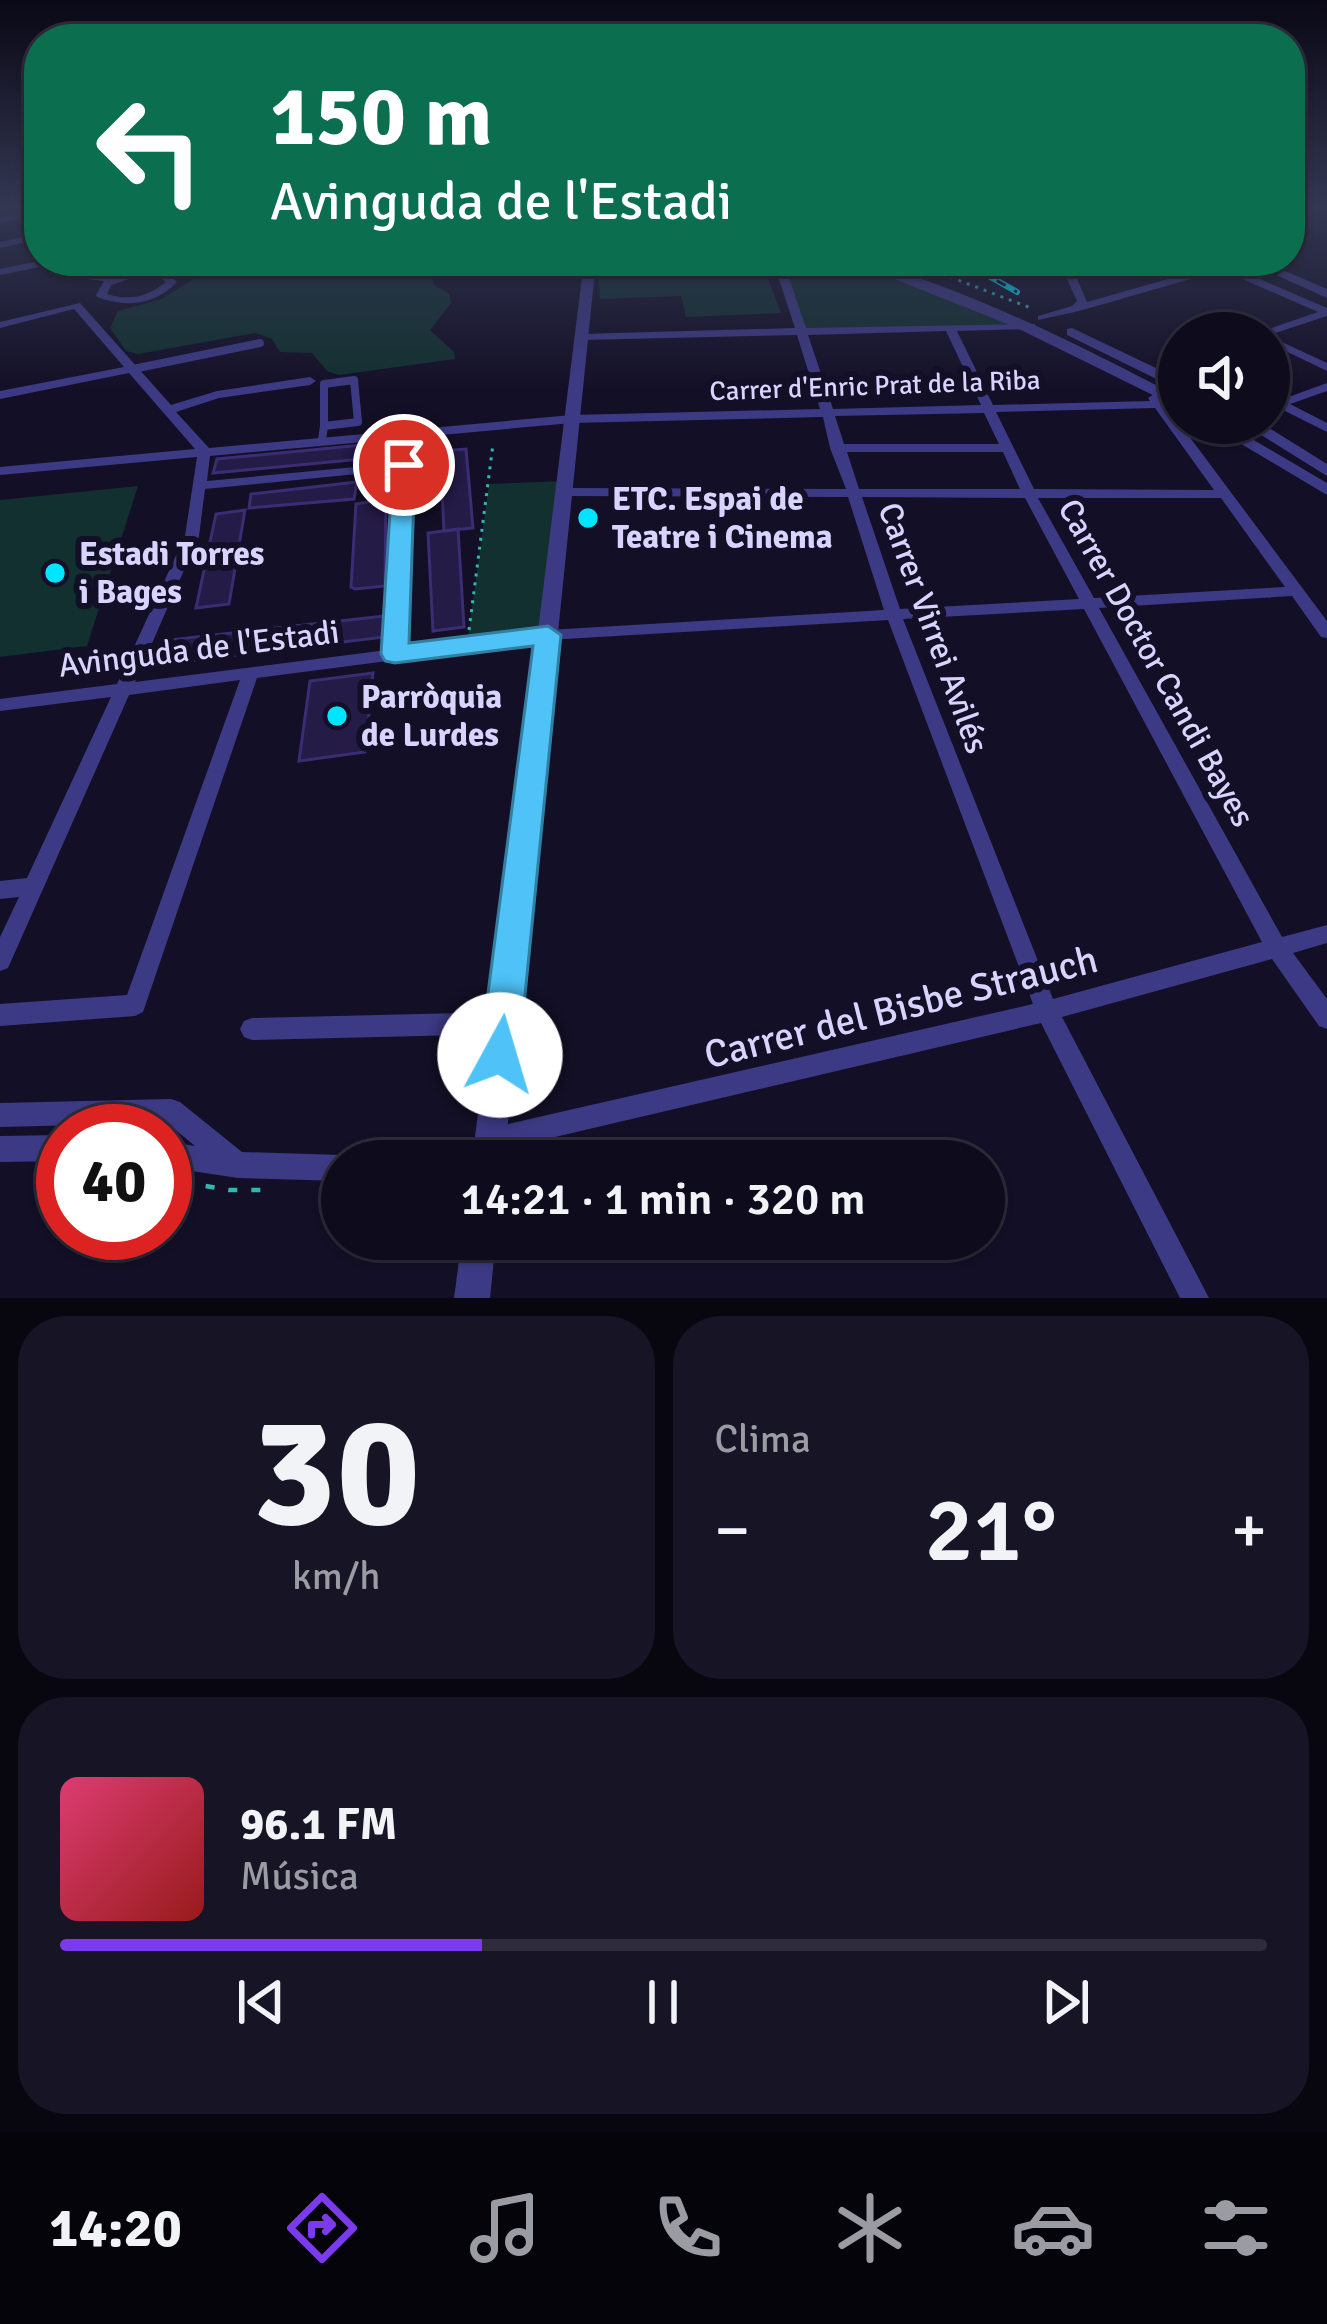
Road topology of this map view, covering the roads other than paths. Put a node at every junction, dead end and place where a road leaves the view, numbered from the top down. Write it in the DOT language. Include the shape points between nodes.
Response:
graph roads {
  1 [pos="74,276"];
  2 [pos="175,276"];
  3 [pos="588,276"];
  4 [pos="782,276"];
  5 [pos="906,276"];
  6 [pos="918,276"];
  7 [pos="1071,276"];
  8 [pos="1180,276"];
  9 [pos="1245,276"];
  10 [pos="1286,276"];
  11 [pos="167,278"];
  12 [pos="95,284"];
  13 [pos="1327,294"];
  14 [pos="118,301"];
  15 [pos="1075,309"];
  16 [pos="1327,312"];
  17 [pos="87,316"];
  18 [pos="1037,316"];
  19 [pos="0,325"];
  20 [pos="949,327"];
  21 [pos="1290,327"];
  22 [pos="798,330"];
  23 [pos="582,337"];
  24 [pos="260,343"];
  25 [pos="1290,348"];
  26 [pos="1327,367"];
  27 [pos="133,369"];
  28 [pos="1158,375"];
  29 [pos="1136,380"];
  30 [pos="310,381"];
  31 [pos="1327,387"];
  32 [pos="1158,392"];
  33 [pos="0,395"];
  34 [pos="1158,401"];
  35 [pos="1290,401"];
  36 [pos="984,406"];
  37 [pos="169,410"];
  38 [pos="825,411"];
  39 [pos="1290,412"];
  40 [pos="572,419"];
  41 [pos="1327,428"];
  42 [pos="323,433"];
  43 [pos="1189,444"];
  44 [pos="1249,444"];
  45 [pos="1283,444"];
  46 [pos="837,448"];
  47 [pos="1006,448"];
  48 [pos="204,451"];
  49 [pos="0,471"];
  50 [pos="1327,472"];
  51 [pos="199,486"];
  52 [pos="1327,490"];
  53 [pos="564,492"];
  54 [pos="1029,493"];
  55 [pos="1224,494"];
  56 [pos="853,495"];
  57 [pos="1295,591"];
  58 [pos="1088,599"];
  59 [pos="893,614"];
  60 [pos="1327,634"];
  61 [pos="548,635"];
  62 [pos="395,654"];
  63 [pos="251,672"];
  64 [pos="123,688"];
  65 [pos="0,705"];
  66 [pos="34,886"];
  67 [pos="0,890"];
  68 [pos="1327,934"];
  69 [pos="1276,947"];
  70 [pos="0,961"];
  71 [pos="1047,1011"];
  72 [pos="0,1015"];
  73 [pos="1327,1018"];
  74 [pos="503,1023"];
  75 [pos="252,1029"];
  76 [pos="0,1115"];
  77 [pos="490,1140"];
  78 [pos="529,1140"];
  79 [pos="36,1148"];
  80 [pos="0,1149"];
  81 [pos="192,1158"];
  82 [pos="238,1165"];
  83 [pos="321,1167"];
  84 [pos="477,1260"];
  85 [pos="472,1298"];
  86 [pos="1195,1298"];
  1 -- 12 [label="street"];
  2 -- 11 [label="street"];
  3 -- 23 [label="street"];
  4 -- 22 [label="street, Carrer Virrei Avilés"];
  5 -- 18 [label="street"];
  6 -- 18 [label="street"];
  7 -- 15 [label="street" via="1082,301"];
  8 -- 15 [label="street"];
  9 -- 16 [label="street"];
  10 -- 13 [label="street"];
  11 -- 12 [label="street"];
  11 -- 14 [label="street" via="154,296"];
  12 -- 14 [label="street" via="101,296"];
  14 -- 17 [label="street"];
  15 -- 18 [label="street"];
  16 -- 21 [label="street"];
  17 -- 19 [label="street" via="76,305"];
  17 -- 27 [label="street"];
  18 -- 20 [label="street"];
  18 -- 28 [label="street"];
  18 -- 29 [label="street"];
  20 -- 22 [label="street"];
  20 -- 36 [label="street, Carrer Doctor Candi Bayes"];
  22 -- 23 [label="street"];
  22 -- 38 [label="street, Carrer Virrei Avilés"];
  23 -- 40 [label="street"];
  24 -- 27 [label="lane"];
  25 -- 26 [label="street"];
  27 -- 33 [label="street"];
  27 -- 37 [label="street"];
  29 -- 32 [label="street"];
  29 -- 34 [label="street"];
  30 -- 37 [label="street"];
  31 -- 35 [label="street"];
  34 -- 36 [label="street, Carrer d'Enric Prat de la Riba"];
  36 -- 38 [label="street, Carrer d'Enric Prat de la Riba"];
  36 -- 47 [label="street, Carrer Doctor Candi Bayes"];
  37 -- 48 [label="street"];
  38 -- 40 [label="street, Carrer d'Enric Prat de la Riba"];
  38 -- 46 [label="street, Carrer Virrei Avilés"];
  39 -- 41 [label="street"];
  40 -- 42 [label="street, Carrer d'Enric Prat de la Riba"];
  40 -- 53 [label="street"];
  42 -- 42 [label="lane" via="358,422 354,380 324,384"];
  42 -- 48 [label="street, Carrer d'Enric Prat de la Riba"];
  43 -- 55 [label="street"];
  44 -- 52 [label="street"];
  45 -- 50 [label="street"];
  46 -- 47 [label="street"];
  46 -- 56 [label="street, Carrer Virrei Avilés"];
  47 -- 54 [label="street, Carrer Doctor Candi Bayes"];
  48 -- 49 [label="street, Carrer d'Enric Prat de la Riba"];
  48 -- 51 [label="street"];
  51 -- 62 [label="street" via="404,465"];
  51 -- 64 [label="street" via="192,536"];
  53 -- 56 [label="street"];
  53 -- 61 [label="street"];
  54 -- 55 [label="street"];
  54 -- 56 [label="street"];
  54 -- 58 [label="street, Carrer Doctor Candi Bayes"];
  55 -- 57 [label="street"];
  56 -- 59 [label="street, Carrer Virrei Avilés"];
  57 -- 58 [label="street, Avinguda de l'Estadi"];
  57 -- 60 [label="street"];
  58 -- 59 [label="street, Avinguda de l'Estadi"];
  58 -- 69 [label="street, Carrer Doctor Candi Bayes"];
  59 -- 61 [label="street, Avinguda de l'Estadi"];
  59 -- 71 [label="street, Carrer Virrei Avilés"];
  61 -- 62 [label="street, Avinguda de l'Estadi"];
  61 -- 74 [label="street"];
  62 -- 63 [label="street, Avinguda de l'Estadi"];
  63 -- 64 [label="street, Avinguda de l'Estadi"];
  63 -- 72 [label="street" via="135,1005"];
  64 -- 65 [label="street, Avinguda de l'Estadi"];
  64 -- 66 [label="street"];
  66 -- 67 [label="street"];
  66 -- 70 [label="street"];
  68 -- 69 [label="street, Carrer del Bisbe Strauch"];
  69 -- 71 [label="street, Carrer del Bisbe Strauch"];
  69 -- 73 [label="street, Carrer Doctor Candi Bayes"];
  71 -- 78 [label="street, Carrer del Bisbe Strauch"];
  71 -- 86 [label="street, Carrer Virrei Avilés"];
  74 -- 75 [label="street"];
  74 -- 77 [label="street"];
  76 -- 82 [label="street" via="171,1111"];
  79 -- 80 [label="street"];
  81 -- 82 [label="street"];
  82 -- 83 [label="street"];
  84 -- 85 [label="street"];
}
